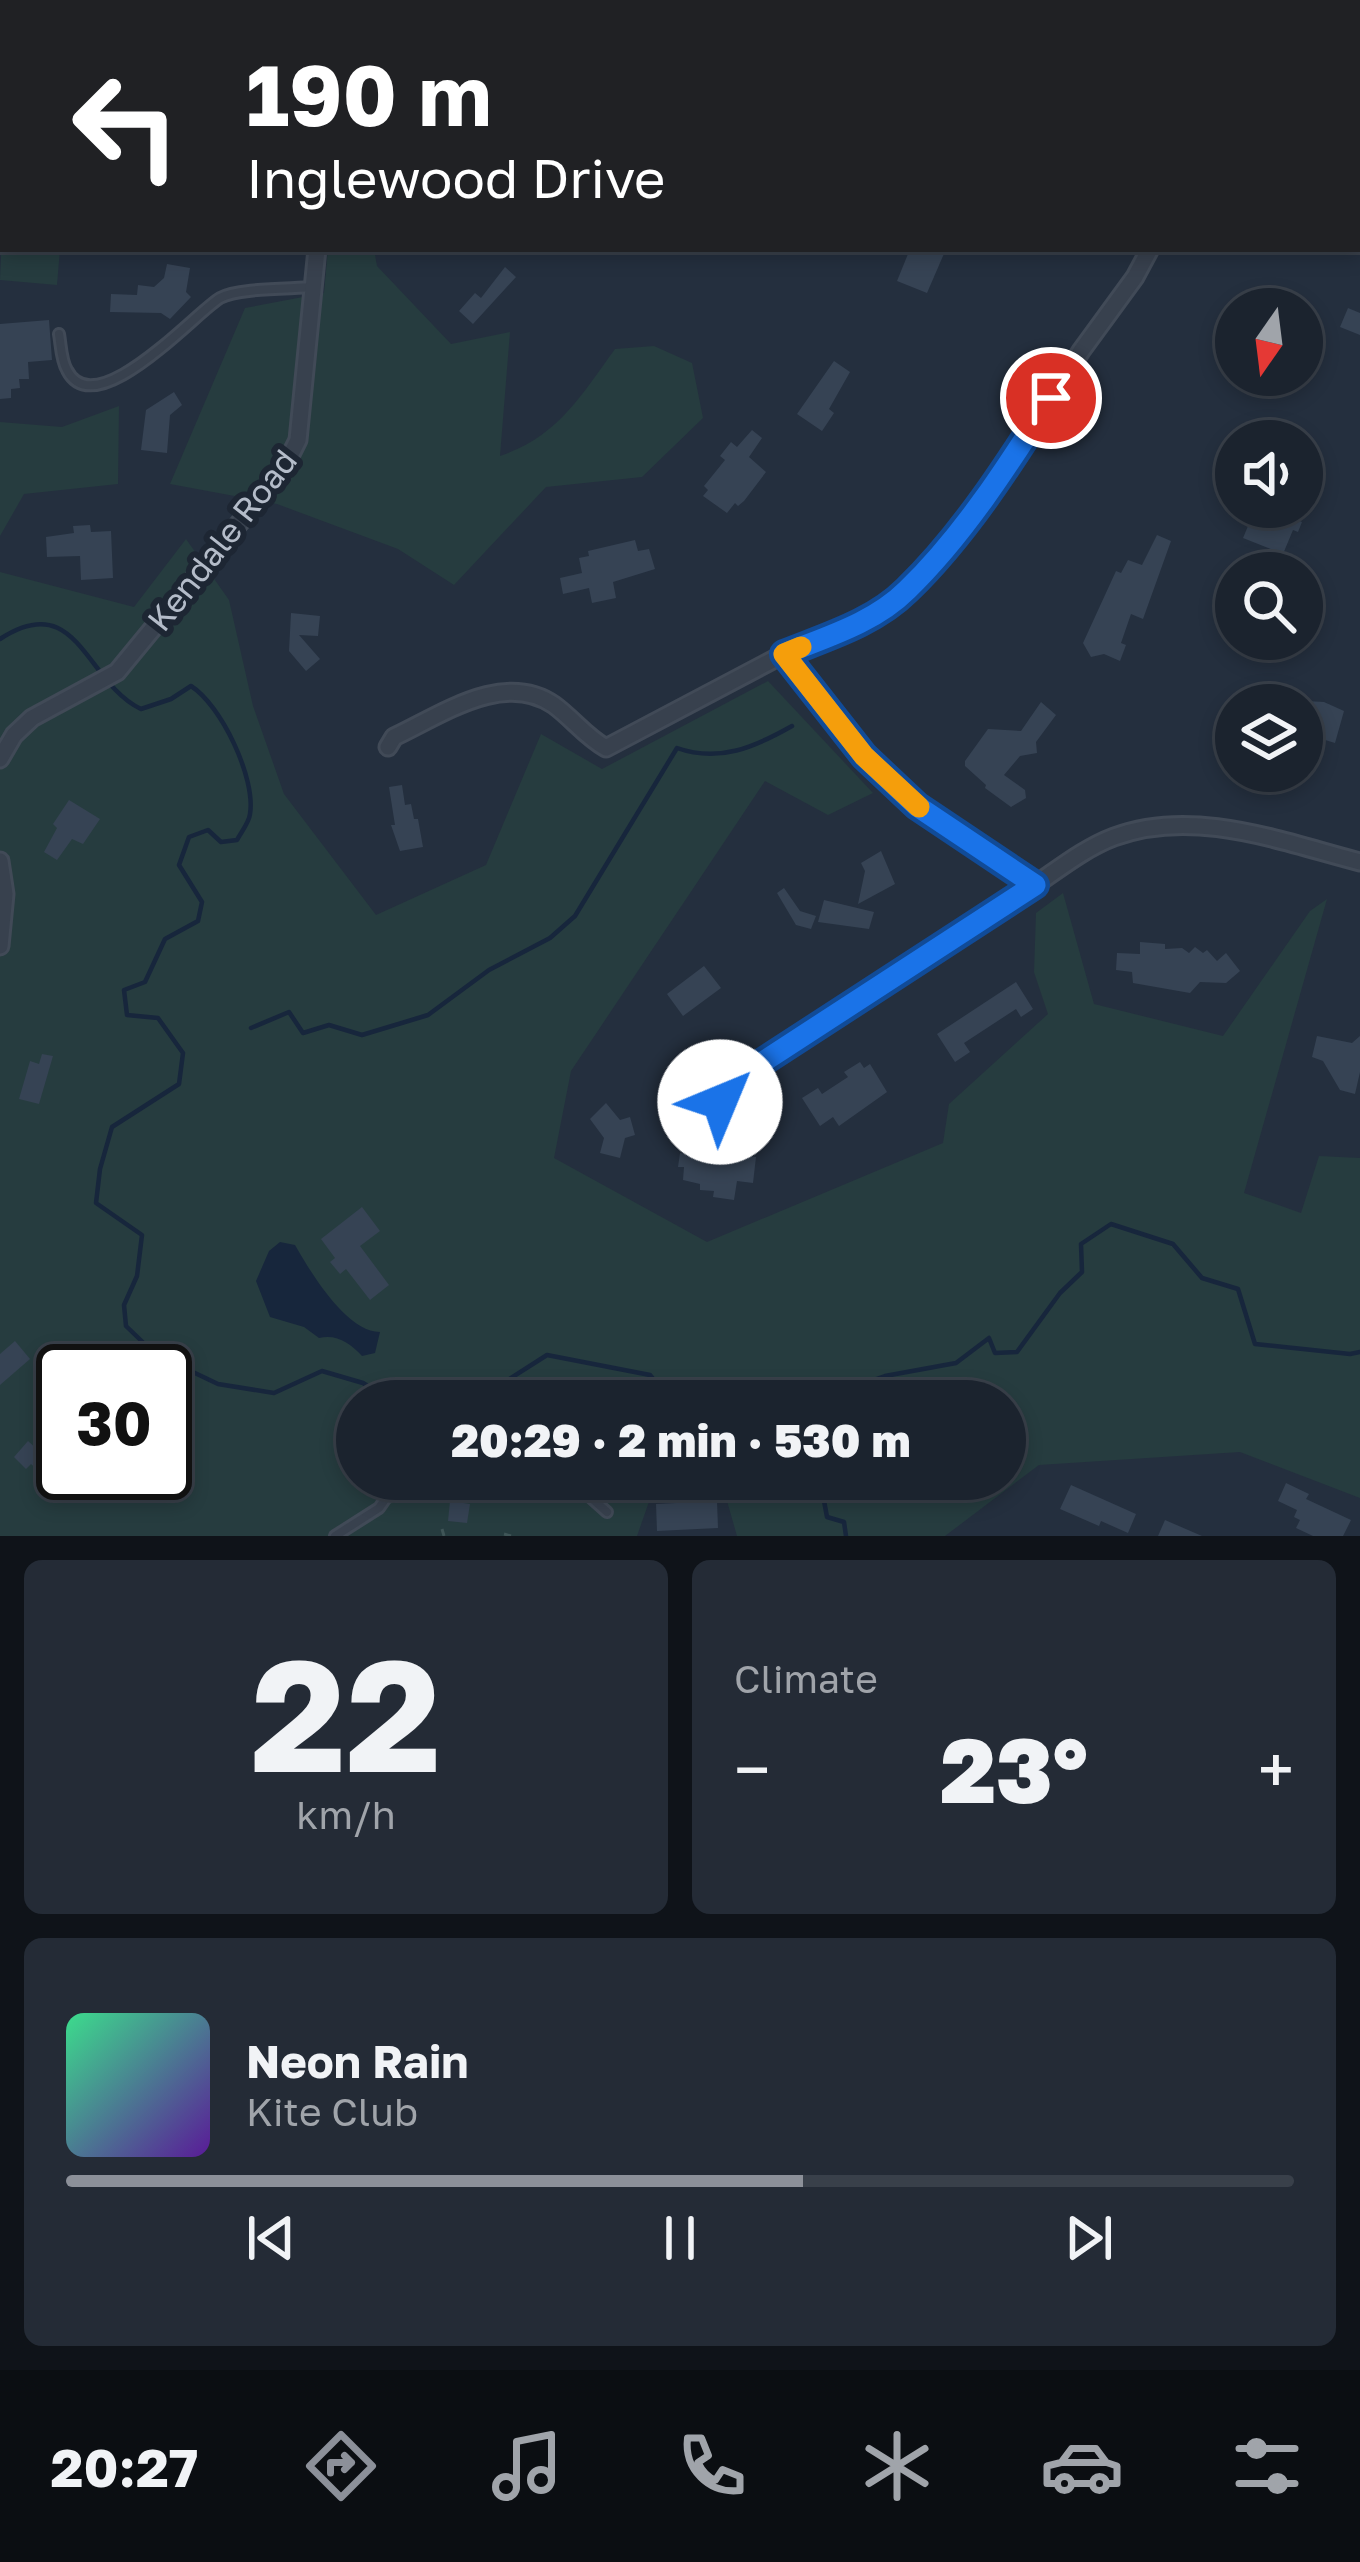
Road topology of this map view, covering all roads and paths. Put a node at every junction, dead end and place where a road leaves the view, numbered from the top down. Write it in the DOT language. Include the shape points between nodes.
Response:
graph roads {
  1 [pos="317,252"];
  2 [pos="1148,252"];
  3 [pos="314,286"];
  4 [pos="59,334"];
  5 [pos="784,654"];
  6 [pos="388,748"];
  7 [pos="0,759"];
  8 [pos="0,861"];
  9 [pos="1360,862"];
  10 [pos="1035,885"];
  11 [pos="0,946"];
  12 [pos="735,1080"];
  13 [pos="385,1500"];
  14 [pos="594,1500"];
  15 [pos="607,1512"];
  16 [pos="442,1529"];
  17 [pos="335,1536"];
  18 [pos="444,1536"];
  1 -- 3 [label="street, Kendale Road"];
  2 -- 5 [label="street" via="1001,477 905,592 858,624"];
  3 -- 4 [label="lane" via="222,296 154,357 90,385 65,369"];
  3 -- 7 [label="street, Kendale Road" via="298,440 283,470 117,672 32,718"];
  5 -- 6 [label="street" via="605,748 551,703 510,691 394,737"];
  5 -- 10 [label="street" via="864,756 917,806"];
  8 -- 11 [label="street"];
  9 -- 10 [label="street" via="1226,828 1179,825 1115,836"];
  10 -- 12 [label="street"];
  13 -- 17 [label="lane"];
  14 -- 15 [label="lane"];
  16 -- 18 [label="path"];
}
